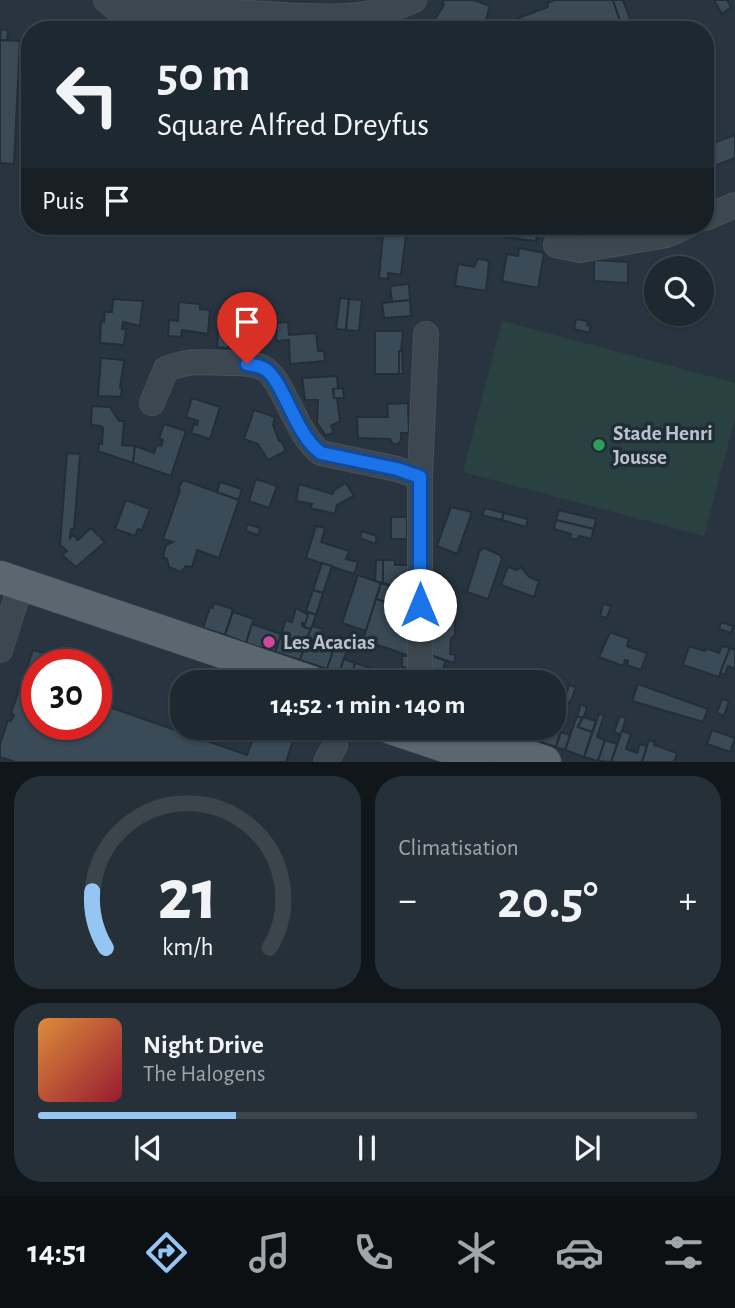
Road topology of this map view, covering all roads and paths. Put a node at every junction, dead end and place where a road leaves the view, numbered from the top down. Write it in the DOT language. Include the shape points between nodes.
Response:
graph roads {
  1 [pos="106,0"];
  2 [pos="414,0"];
  3 [pos="735,205"];
  4 [pos="714,214"];
  5 [pos="662,235"];
  6 [pos="556,245"];
  7 [pos="426,334"];
  8 [pos="152,403"];
  9 [pos="420,477"];
  10 [pos="10,589"];
  11 [pos="0,650"];
  12 [pos="226,670"];
  13 [pos="272,670"];
  14 [pos="420,670"];
  15 [pos="432,740"];
  16 [pos="476,740"];
  17 [pos="525,759"];
  18 [pos="492,762"];
  1 -- 2 [label="street" via="116,8 316,16 364,15"];
  3 -- 4 [label="street"];
  5 -- 6 [label="street" via="580,250"];
  7 -- 9 [label="street"];
  8 -- 9 [label="street" via="166,369 187,361 265,368 310,446 321,453"];
  9 -- 14 [label="street"];
  10 -- 11 [label="street"];
  10 -- 12 [label="main road"];
  10 -- 13 [label="main road"];
  15 -- 18 [label="main road"];
  16 -- 17 [label="main road"];
}
